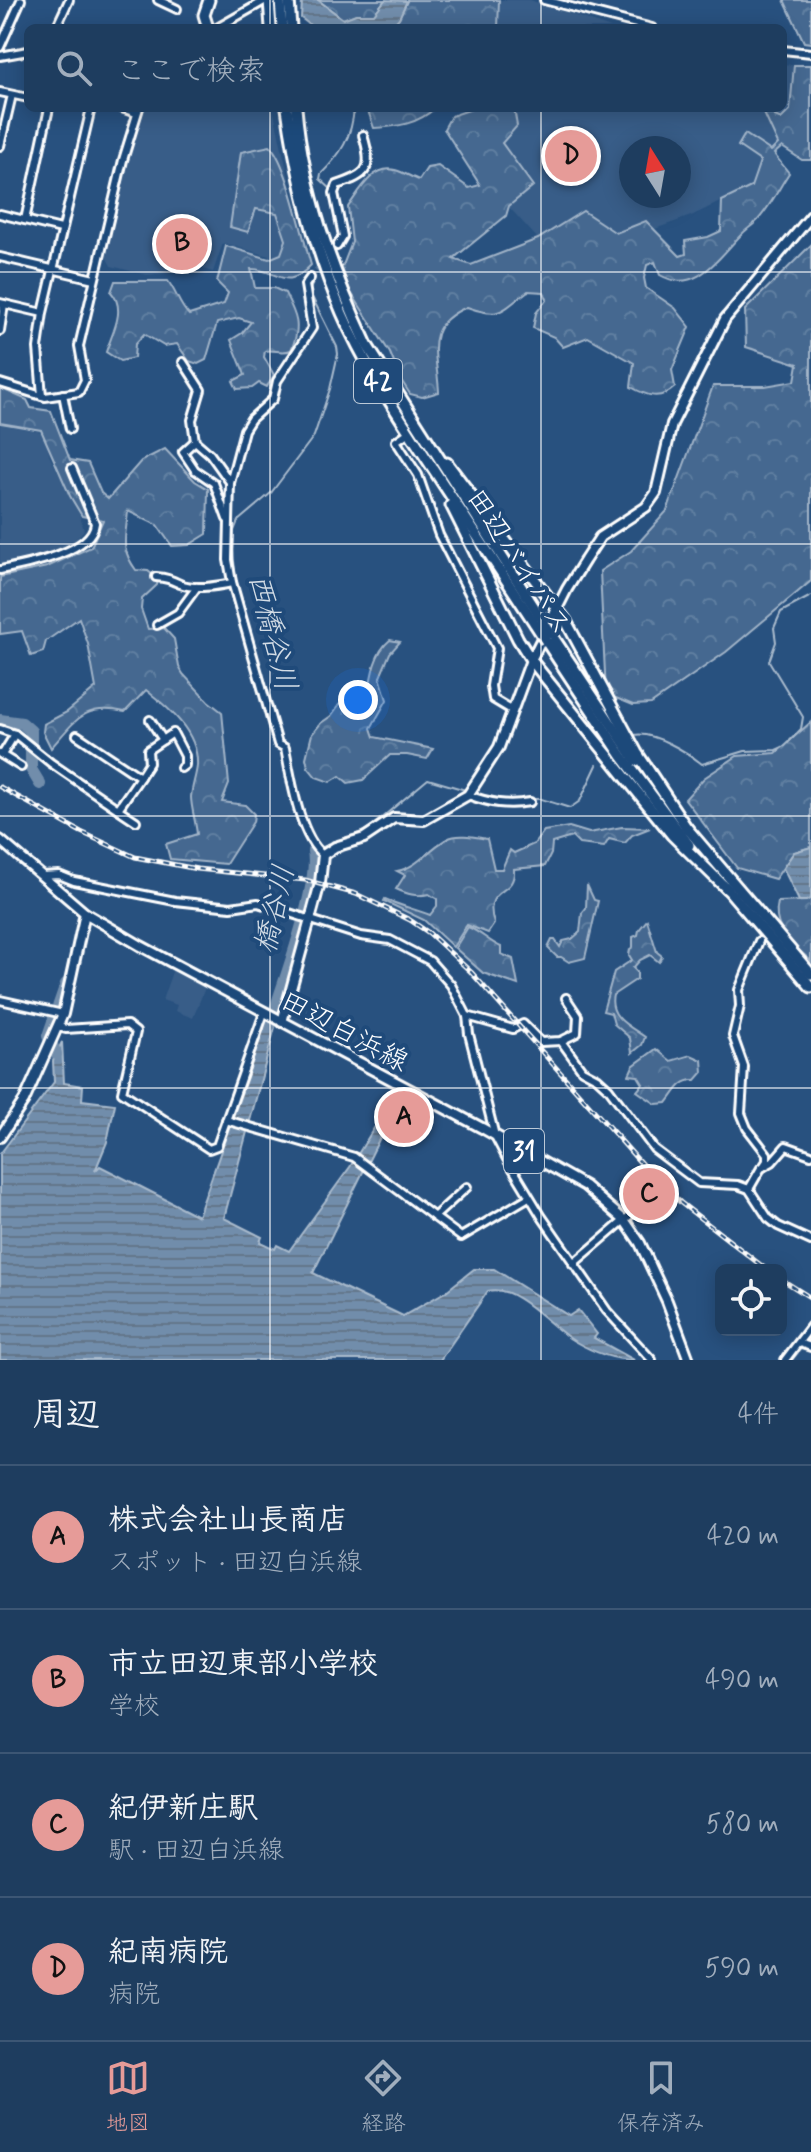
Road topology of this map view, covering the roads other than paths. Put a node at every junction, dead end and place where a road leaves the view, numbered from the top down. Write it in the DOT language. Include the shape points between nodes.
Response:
graph roads {
  1 [pos="21,0"];
  2 [pos="69,0"];
  3 [pos="158,0"];
  4 [pos="209,0"];
  5 [pos="267,0"];
  6 [pos="280,0"];
  7 [pos="292,0"];
  8 [pos="544,0"];
  9 [pos="177,9"];
  10 [pos="58,24"];
  11 [pos="207,24"];
  12 [pos="224,24"];
  13 [pos="270,24"];
  14 [pos="282,24"];
  15 [pos="293,24"];
  16 [pos="637,24"];
  17 [pos="0,47"];
  18 [pos="787,50"];
  19 [pos="811,53"];
  20 [pos="24,55"];
  21 [pos="0,56"];
  22 [pos="0,92"];
  23 [pos="12,95"];
  24 [pos="24,97"];
  25 [pos="48,112"];
  26 [pos="90,112"];
  27 [pos="137,112"];
  28 [pos="291,112"];
  29 [pos="292,112"];
  30 [pos="363,135"];
  31 [pos="0,146"];
  32 [pos="0,214"];
  33 [pos="811,216"];
  34 [pos="25,220"];
  35 [pos="61,229"];
  36 [pos="337,246"];
  37 [pos="0,257"];
  38 [pos="52,269"];
  39 [pos="310,278"];
  40 [pos="94,279"];
  41 [pos="2,304"];
  42 [pos="43,313"];
  43 [pos="0,331"];
  44 [pos="183,362"];
  45 [pos="0,383"];
  46 [pos="63,394"];
  47 [pos="42,396"];
  48 [pos="409,425"];
  49 [pos="70,429"];
  50 [pos="195,441"];
  51 [pos="72,468"];
  52 [pos="230,483"];
  53 [pos="228,523"];
  54 [pos="0,570"];
  55 [pos="156,577"];
  56 [pos="232,583"];
  57 [pos="197,587"];
  58 [pos="557,611"];
  59 [pos="157,625"];
  60 [pos="548,638"];
  61 [pos="531,660"];
  62 [pos="513,711"];
  63 [pos="150,720"];
  64 [pos="0,729"];
  65 [pos="15,734"];
  66 [pos="77,735"];
  67 [pos="163,740"];
  68 [pos="1,754"];
  69 [pos="21,767"];
  70 [pos="181,768"];
  71 [pos="140,777"];
  72 [pos="471,792"];
  73 [pos="530,802"];
  74 [pos="118,809"];
  75 [pos="136,821"];
  76 [pos="688,830"];
  77 [pos="0,840"];
  78 [pos="321,854"];
  79 [pos="38,876"];
  80 [pos="727,889"];
  81 [pos="85,913"];
  82 [pos="307,920"];
  83 [pos="759,941"];
  84 [pos="811,974"];
  85 [pos="811,987"];
  86 [pos="566,998"];
  87 [pos="0,1000"];
  88 [pos="59,1013"];
  89 [pos="266,1013"];
  90 [pos="467,1016"];
  91 [pos="280,1021"];
  92 [pos="57,1030"];
  93 [pos="561,1041"];
  94 [pos="226,1120"];
  95 [pos="495,1136"];
  96 [pos="0,1137"];
  97 [pos="811,1155"];
  98 [pos="763,1167"];
  99 [pos="467,1187"];
  100 [pos="749,1189"];
  101 [pos="529,1197"];
  102 [pos="648,1200"];
  103 [pos="434,1217"];
  104 [pos="625,1221"];
  105 [pos="811,1241"];
  106 [pos="573,1264"];
  107 [pos="811,1326"];
  108 [pos="799,1343"];
  109 [pos="811,1347"];
  110 [pos="652,1360"];
  111 [pos="689,1360"];
  112 [pos="785,1360"];
  1 -- 17 [label="street"];
  2 -- 10 [label="street"];
  3 -- 9 [label="street"];
  4 -- 11 [label="highway"];
  5 -- 12 [label="street"];
  5 -- 13 [label="highway"];
  6 -- 14 [label="highway"];
  7 -- 15 [label="highway"];
  8 -- 16 [label="street"];
  18 -- 19 [label="street"];
  20 -- 21 [label="street"];
  22 -- 23 [label="street"];
  23 -- 24 [label="street"];
  23 -- 31 [label="street"];
  25 -- 34 [label="street"];
  26 -- 35 [label="street"];
  27 -- 40 [label="street"];
  28 -- 48 [label="highway, 田辺バイパス / 42" via="292,142 313,233 343,314 367,363"];
  29 -- 48 [label="highway, 田辺バイパス / 42" via="333,266"];
  30 -- 36 [label="street" via="369,153 366,171 337,185 334,193 343,236"];
  32 -- 34 [label="street"];
  33 -- 58 [label="main road" via="725,319 672,424 656,493 646,507 600,537"];
  34 -- 35 [label="street"];
  35 -- 38 [label="street"];
  37 -- 38 [label="street"];
  38 -- 40 [label="street"];
  38 -- 42 [label="street"];
  39 -- 52 [label="street" via="305,285 312,328 277,381 273,399 244,430"];
  40 -- 46 [label="street" via="79,346 85,380 79,392"];
  41 -- 42 [label="street"];
  41 -- 43 [label="street"];
  42 -- 47 [label="street" via="38,348"];
  44 -- 50 [label="street" via="201,390 192,420"];
  45 -- 47 [label="street"];
  46 -- 47 [label="street"];
  46 -- 49 [label="street"];
  48 -- 58 [label="highway"];
  48 -- 60 [label="highway, 田辺バイパス / 42, bridge"];
  48 -- 61 [label="highway"];
  48 -- 62 [label="street" via="396,441 418,475 439,535 497,648 493,699"];
  50 -- 52 [label="street"];
  50 -- 53 [label="street" via="183,452 195,470 214,483"];
  51 -- 54 [label="street" via="91,510 94,532 51,558"];
  52 -- 53 [label="street"];
  53 -- 56 [label="street"];
  55 -- 57 [label="street"];
  56 -- 57 [label="street"];
  56 -- 78 [label="street" via="278,744 285,748 296,800"];
  57 -- 59 [label="street" via="178,613"];
  58 -- 61 [label="main road"];
  58 -- 76 [label="highway" via="637,753"];
  60 -- 76 [label="highway, 田辺バイパス / 42"];
  60 -- 80 [label="highway, 田辺バイパス / 42" via="622,756"];
  61 -- 62 [label="main road"];
  61 -- 80 [label="highway" via="672,835"];
  62 -- 72 [label="main road" via="499,747"];
  63 -- 67 [label="street"];
  64 -- 65 [label="street"];
  65 -- 68 [label="street"];
  65 -- 74 [label="street"];
  66 -- 71 [label="street"];
  67 -- 70 [label="street" via="173,733 185,756"];
  67 -- 71 [label="street" via="148,750 149,763"];
  68 -- 69 [label="street"];
  71 -- 74 [label="street"];
  72 -- 73 [label="street" via="489,803"];
  72 -- 78 [label="main road" via="424,820 394,818 364,838"];
  74 -- 75 [label="street"];
  76 -- 84 [label="highway, 田辺バイパス / 42"];
  77 -- 79 [label="main road, 田辺白浜線 / 31"];
  78 -- 82 [label="main road" via="320,883"];
  79 -- 81 [label="main road, 田辺白浜線 / 31"];
  79 -- 82 [label="street" via="59,875 175,901 231,907 258,903"];
  80 -- 85 [label="highway, 田辺バイパス / 42"];
  81 -- 88 [label="main road"];
  81 -- 89 [label="main road, 田辺白浜線 / 31"];
  82 -- 90 [label="street" via="390,940 430,961 451,985"];
  82 -- 91 [label="main road"];
  83 -- 98 [label="street" via="739,990 733,1036 744,1067 741,1113 767,1154"];
  86 -- 93 [label="street" via="578,1016 577,1033"];
  87 -- 88 [label="street"];
  88 -- 92 [label="main road"];
  89 -- 91 [label="main road, 田辺白浜線 / 31"];
  89 -- 94 [label="street"];
  90 -- 93 [label="street" via="513,1029 523,1024 541,1042"];
  90 -- 95 [label="street"];
  91 -- 95 [label="main road, 田辺白浜線 / 31"];
  92 -- 94 [label="street" via="127,1025 136,1032 122,1092 209,1149 217,1146"];
  92 -- 96 [label="main road" via="24,1101"];
  93 -- 100 [label="street" via="582,1070 609,1089 654,1149 699,1183"];
  94 -- 103 [label="street" via="354,1157"];
  95 -- 101 [label="street"];
  95 -- 104 [label="main road, 田辺白浜線 / 31" via="585,1186"];
  97 -- 98 [label="street" via="786,1146"];
  98 -- 100 [label="street"];
  99 -- 103 [label="street"];
  100 -- 105 [label="street" via="768,1218"];
  101 -- 103 [label="street" via="461,1237"];
  101 -- 106 [label="street"];
  102 -- 104 [label="street"];
  104 -- 106 [label="street"];
  104 -- 111 [label="main road, 田辺白浜線 / 31" via="652,1265"];
  106 -- 110 [label="street"];
  107 -- 108 [label="street"];
  108 -- 109 [label="street"];
  108 -- 112 [label="street"];
}
